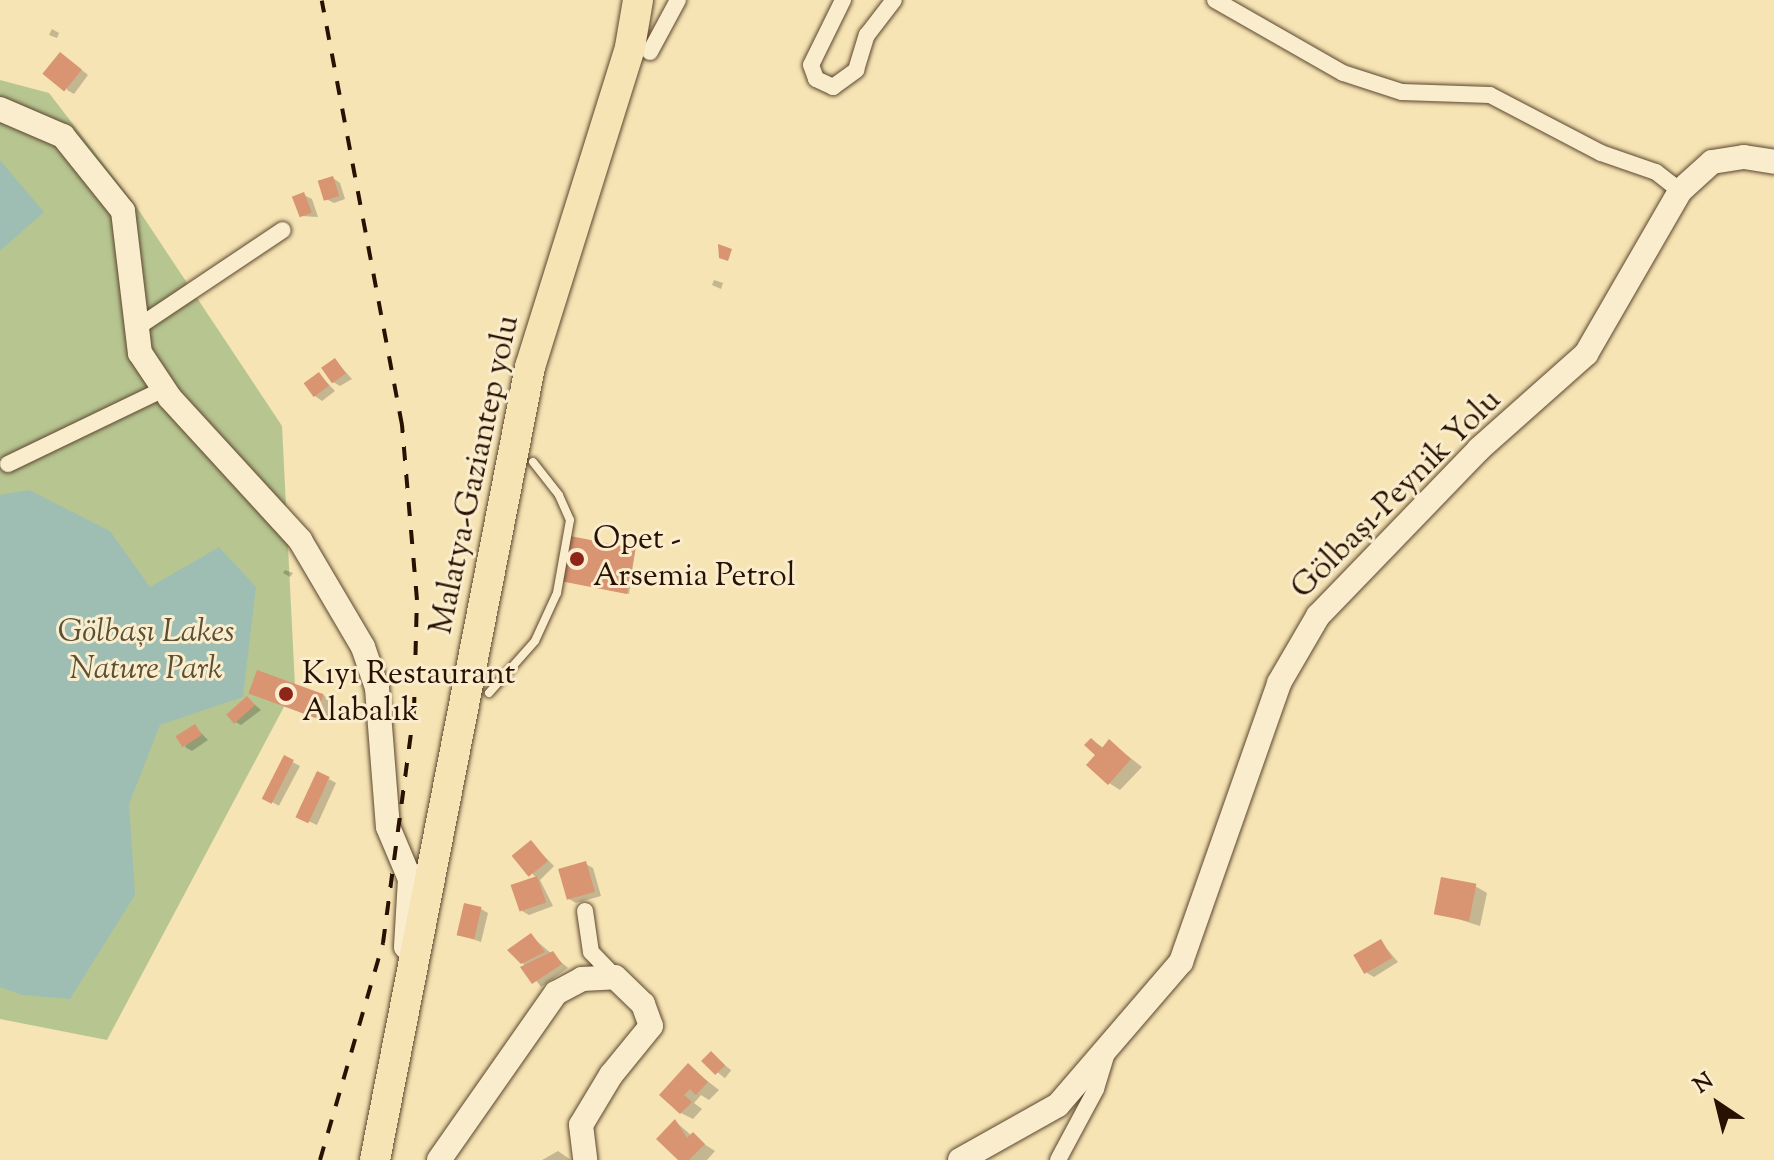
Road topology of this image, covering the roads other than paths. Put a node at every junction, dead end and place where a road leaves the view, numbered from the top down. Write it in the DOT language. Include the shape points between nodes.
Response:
graph roads {
  1 [pos="638,0"];
  2 [pos="658,0"];
  3 [pos="678,0"];
  4 [pos="843,0"];
  5 [pos="894,0"];
  6 [pos="1215,0"];
  7 [pos="650,52"];
  8 [pos="0,109"];
  9 [pos="1774,162"];
  10 [pos="1680,191"];
  11 [pos="283,230"];
  12 [pos="138,327"];
  13 [pos="164,389"];
  14 [pos="533,462"];
  15 [pos="8,464"];
  16 [pos="489,693"];
  17 [pos="585,911"];
  18 [pos="615,977"];
  19 [pos="405,1014"];
  20 [pos="1109,1046"];
  21 [pos="375,1160"];
  22 [pos="396,1160"];
  23 [pos="439,1160"];
  24 [pos="585,1160"];
  25 [pos="960,1160"];
  26 [pos="1058,1160"];
  1 -- 19 [label="highway, Malatya-Gaziantep yolu" via="630,47 530,367"];
  2 -- 7 [label="highway, Malatya-Gaziantep yolu"];
  3 -- 7 [label="street"];
  4 -- 5 [label="street" via="811,65 816,79 833,87 849,80 867,35"];
  6 -- 10 [label="street" via="1343,73 1402,92 1490,95 1601,153 1656,172"];
  7 -- 14 [label="highway, Malatya-Gaziantep yolu" via="550,372"];
  8 -- 12 [label="street" via="63,136 123,211"];
  9 -- 10 [label="street, Gölbaşı-Peynik Yolu" via="1744,157 1712,162"];
  10 -- 20 [label="street, Gölbaşı-Peynik Yolu" via="1586,354 1479,449 1318,616 1279,683 1181,962"];
  11 -- 12 [label="street"];
  12 -- 13 [label="street" via="140,353"];
  13 -- 15 [label="street"];
  13 -- 19 [label="street" via="300,540 363,647 377,688 388,827 410,879"];
  14 -- 16 [label="highway, Malatya-Gaziantep yolu"];
  14 -- 16 [label="lane" via="559,495 570,520 557,593 535,641"];
  16 -- 22 [label="highway, Malatya-Gaziantep yolu"];
  17 -- 18 [label="street" via="591,952"];
  18 -- 23 [label="street" via="582,979 556,993"];
  18 -- 24 [label="street" via="643,1004 651,1026 611,1075 581,1125"];
  19 -- 21 [label="highway, Malatya-Gaziantep yolu"];
  20 -- 25 [label="street, Gölbaşı-Peynik Yolu" via="1058,1105"];
  20 -- 26 [label="street" via="1096,1089"];
}
